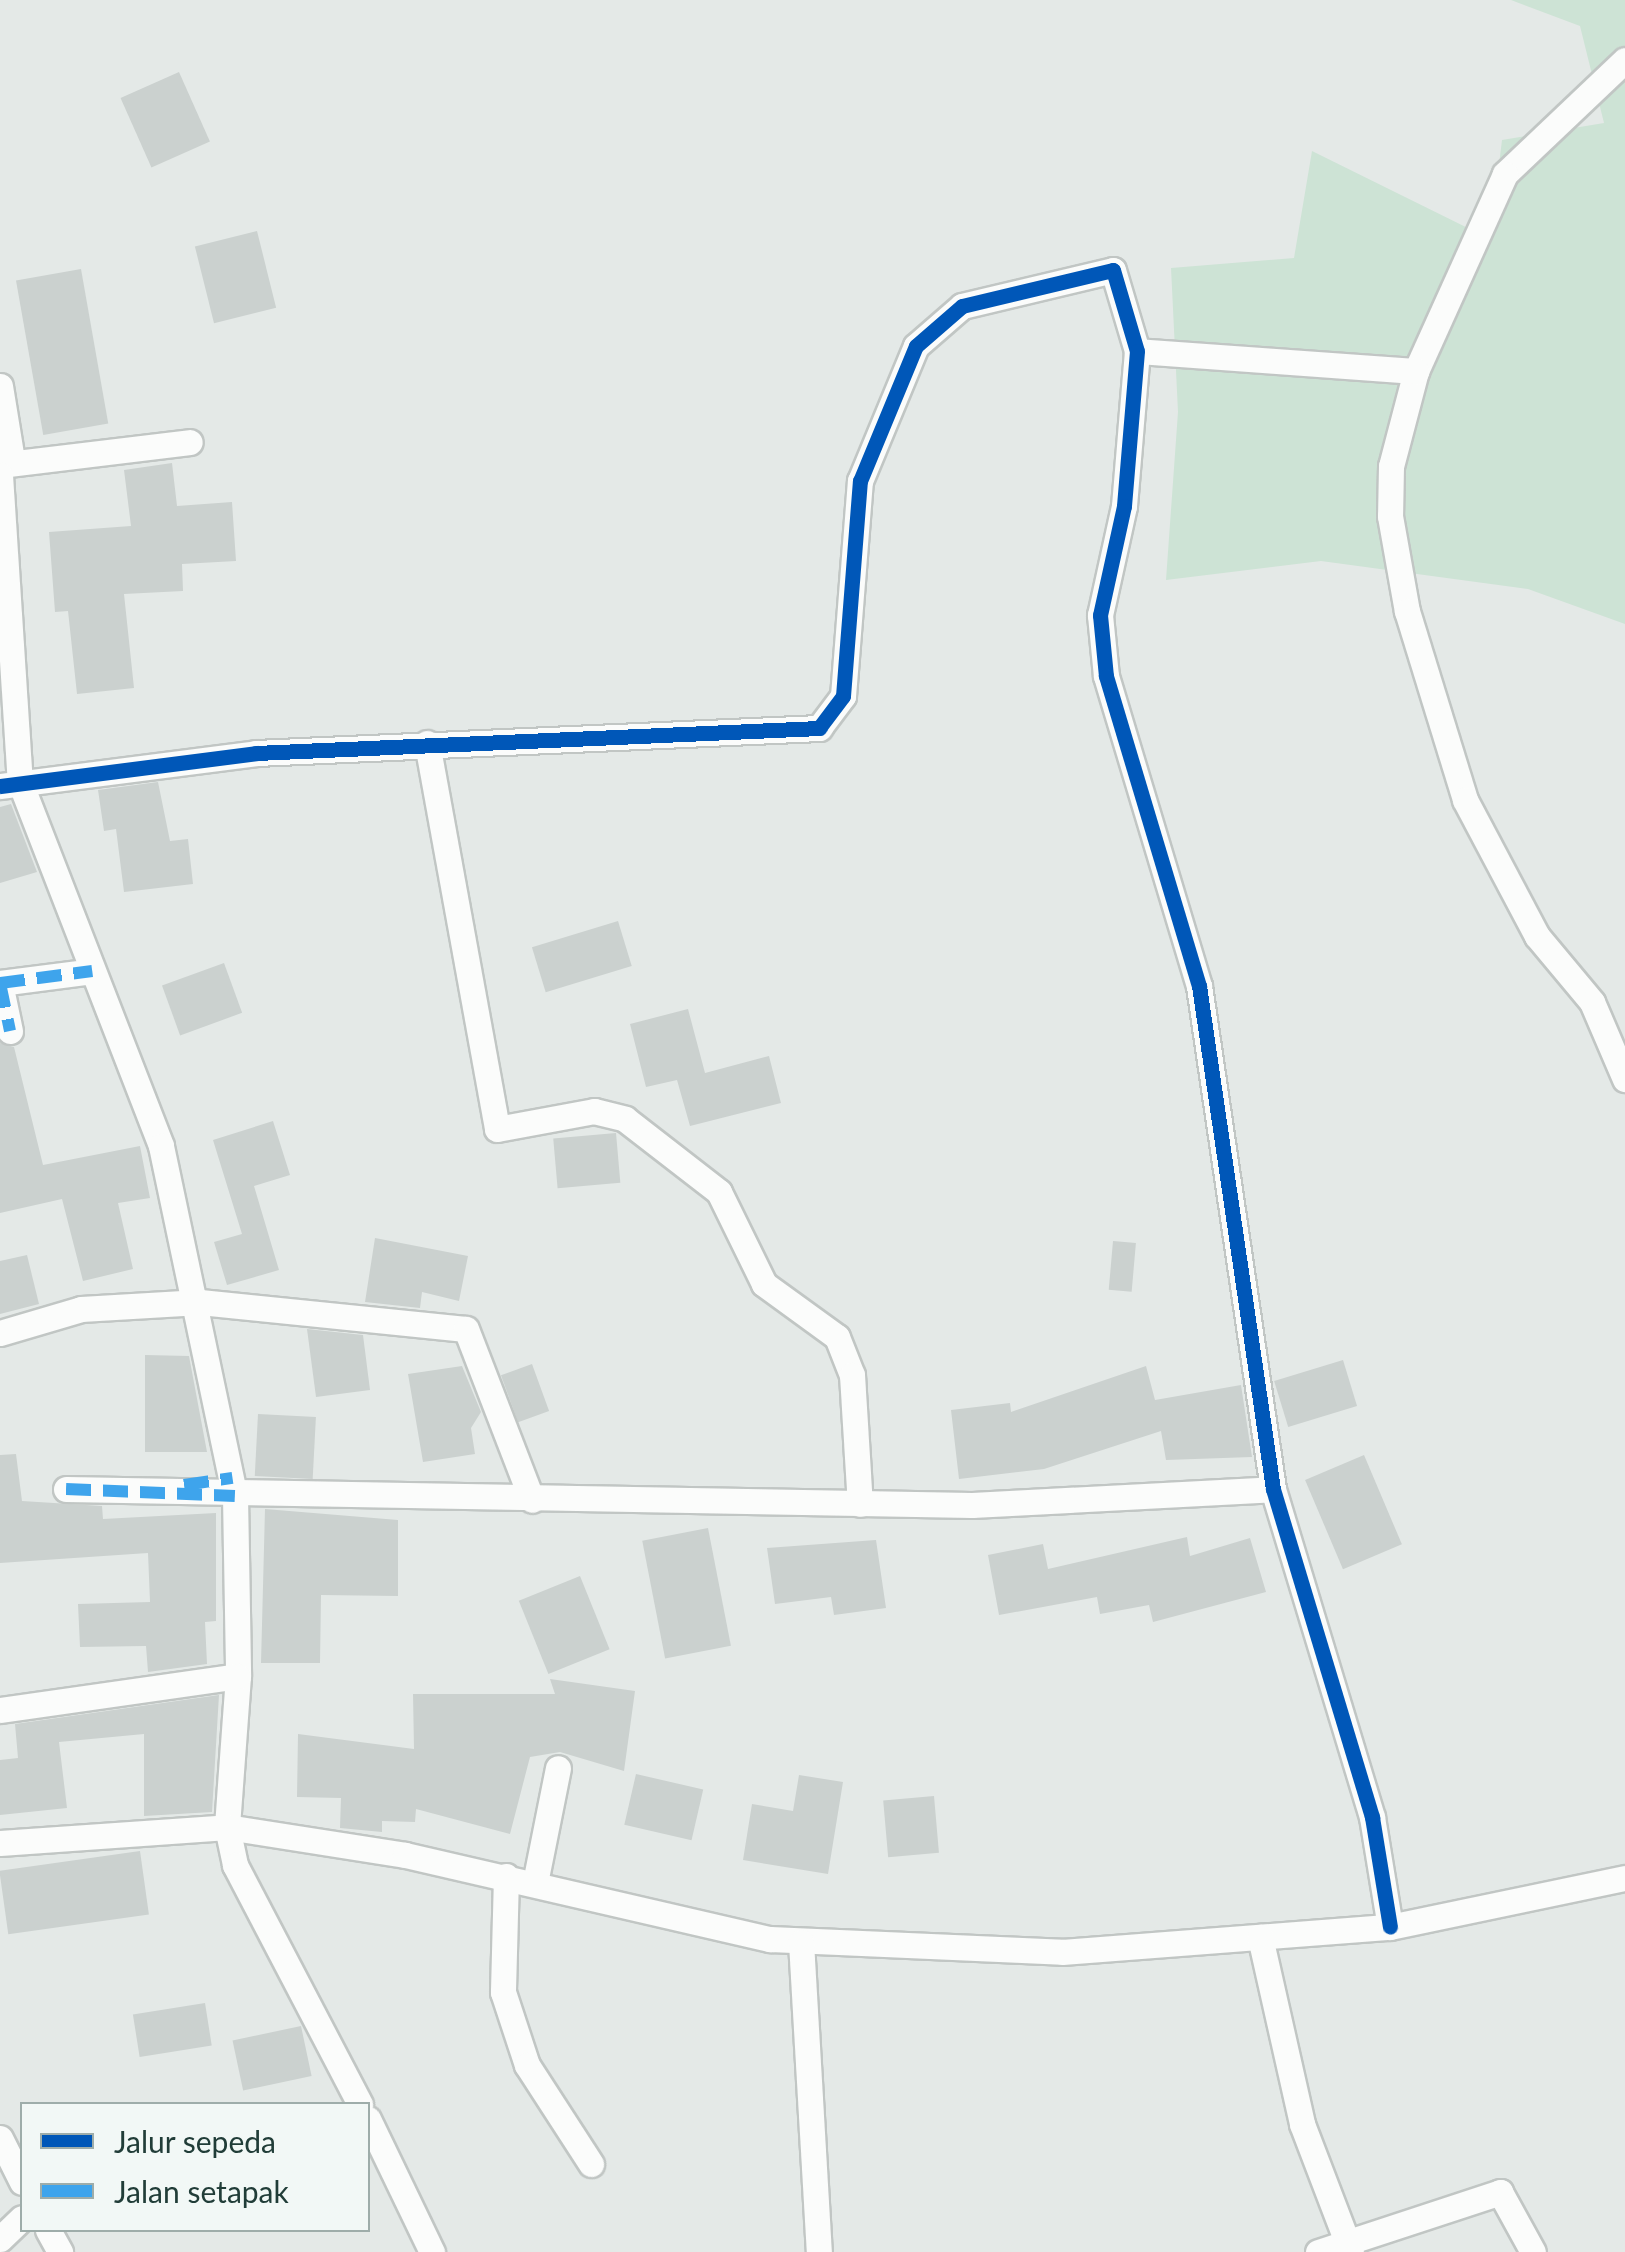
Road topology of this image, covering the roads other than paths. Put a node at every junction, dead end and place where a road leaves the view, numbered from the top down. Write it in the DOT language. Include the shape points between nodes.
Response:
graph roads {
  1 [pos="1625,60"];
  2 [pos="1137,350"];
  3 [pos="1416,370"];
  4 [pos="0,386"];
  5 [pos="190,442"];
  6 [pos="4,466"];
  7 [pos="4,578"];
  8 [pos="426,744"];
  9 [pos="10,784"];
  10 [pos="92,970"];
  11 [pos="0,983"];
  12 [pos="0,1024"];
  13 [pos="1625,1079"];
  14 [pos="200,1302"];
  15 [pos="0,1334"];
  16 [pos="233,1487"];
  17 [pos="66,1489"];
  18 [pos="1273,1489"];
  19 [pos="532,1500"];
  20 [pos="860,1504"];
  21 [pos="238,1676"];
  22 [pos="0,1710"];
  23 [pos="558,1768"];
  24 [pos="227,1827"];
  25 [pos="0,1844"];
  26 [pos="506,1876"];
  27 [pos="1625,1878"];
  28 [pos="535,1884"];
  29 [pos="1390,1927"];
  30 [pos="1260,1937"];
  31 [pos="801,1942"];
  32 [pos="359,2102"];
  33 [pos="370,2123"];
  34 [pos="0,2138"];
  35 [pos="591,2164"];
  36 [pos="20,2178"];
  37 [pos="20,2220"];
  38 [pos="0,2239"];
  39 [pos="1349,2247"];
  40 [pos="432,2252"];
  41 [pos="819,2252"];
  42 [pos="1318,2252"];
  43 [pos="1533,2252"];
  1 -- 3 [label="street" via="1505,174"];
  2 -- 3 [label="street"];
  2 -- 8 [label="street" via="1113,270 1008,291 927,331 898,377 860,481 843,696 819,728"];
  2 -- 18 [label="street" via="1124,506 1100,615 1106,676 1199,986"];
  3 -- 13 [label="street" via="1391,466 1407,611 1492,861 1592,1002"];
  4 -- 6 [label="street"];
  5 -- 6 [label="street"];
  6 -- 7 [label="street"];
  7 -- 9 [label="street"];
  8 -- 9 [label="street"];
  8 -- 20 [label="street" via="498,1129 594,1110 625,1119 719,1192 764,1284 838,1338 852,1375"];
  9 -- 10 [label="street"];
  10 -- 11 [label="street"];
  10 -- 14 [label="street" via="160,1146"];
  11 -- 12 [label="street" via="10,1031"];
  14 -- 15 [label="street" via="81,1309"];
  14 -- 16 [label="street"];
  14 -- 19 [label="street" via="466,1329"];
  16 -- 17 [label="street"];
  16 -- 19 [label="street"];
  16 -- 21 [label="street"];
  18 -- 20 [label="street"];
  18 -- 29 [label="street" via="1372,1817"];
  19 -- 20 [label="street"];
  21 -- 22 [label="street"];
  21 -- 24 [label="street"];
  23 -- 28 [label="street"];
  24 -- 25 [label="street"];
  24 -- 26 [label="street"];
  24 -- 32 [label="street" via="234,1866"];
  26 -- 28 [label="street"];
  26 -- 35 [label="street" via="502,1992 546,2100"];
  27 -- 29 [label="street"];
  28 -- 31 [label="street"];
  29 -- 30 [label="street"];
  30 -- 31 [label="street" via="1062,1952"];
  30 -- 39 [label="street" via="1302,2124"];
  31 -- 41 [label="street"];
  33 -- 40 [label="street"];
  34 -- 36 [label="street"];
  37 -- 38 [label="street"];
  39 -- 42 [label="street"];
  39 -- 43 [label="street" via="1500,2192"];
}
